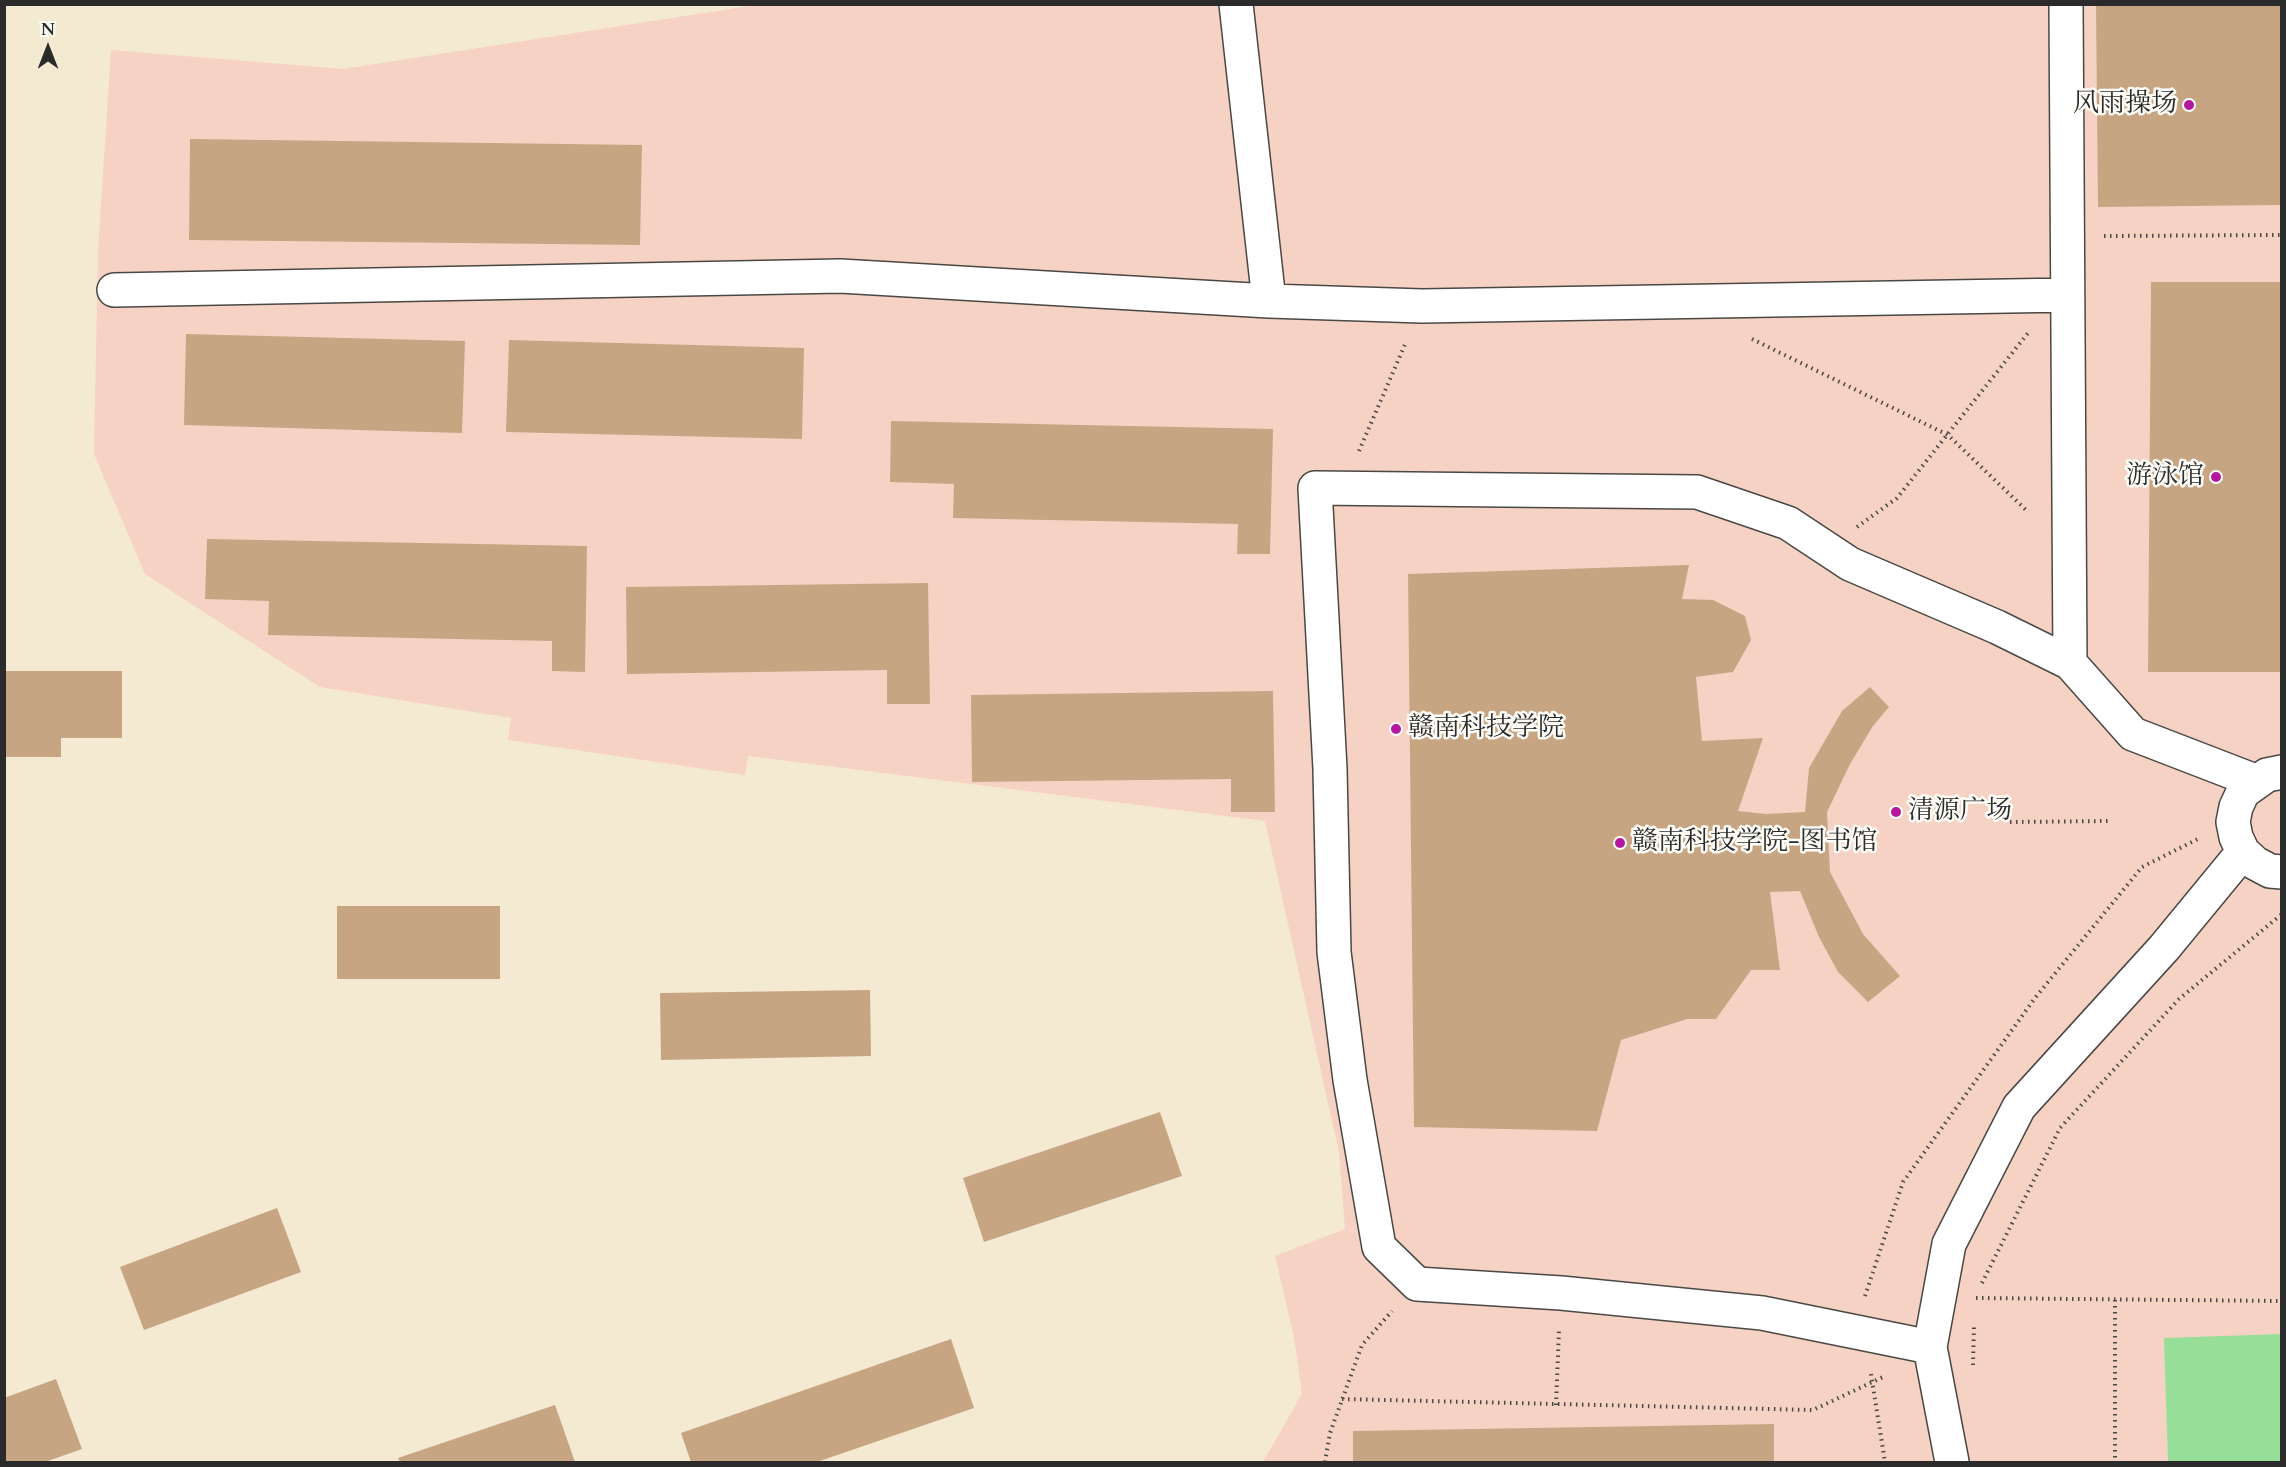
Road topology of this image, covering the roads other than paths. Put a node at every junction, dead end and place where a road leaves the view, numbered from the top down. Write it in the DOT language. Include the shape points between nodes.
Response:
graph roads {
  1 [pos="1236,4"];
  2 [pos="2066,4"];
  3 [pos="114,290"];
  4 [pos="2067,295"];
  5 [pos="1269,301"];
  6 [pos="2070,663"];
  7 [pos="2268,777"];
  8 [pos="2243,852"];
  9 [pos="2282,872"];
  10 [pos="1932,1359"];
  11 [pos="1952,1462"];
  1 -- 5 [label="street"];
  2 -- 4 [label="street"];
  3 -- 5 [label="street" via="840,276"];
  4 -- 5 [label="street" via="1422,306"];
  4 -- 6 [label="street"];
  6 -- 7 [label="street" via="2133,734"];
  6 -- 10 [label="street" via="1850,564 1788,523 1697,492 1315,488 1330,770 1334,952 1350,1080 1379,1247 1416,1284 1560,1293 1762,1313"];
  7 -- 8 [label="street" via="2243,792 2236,807 2233,822"];
  8 -- 9 [label="street" via="2270,871"];
  8 -- 10 [label="street" via="2164,948 2019,1107 1949,1244"];
  10 -- 11 [label="street"];
}
